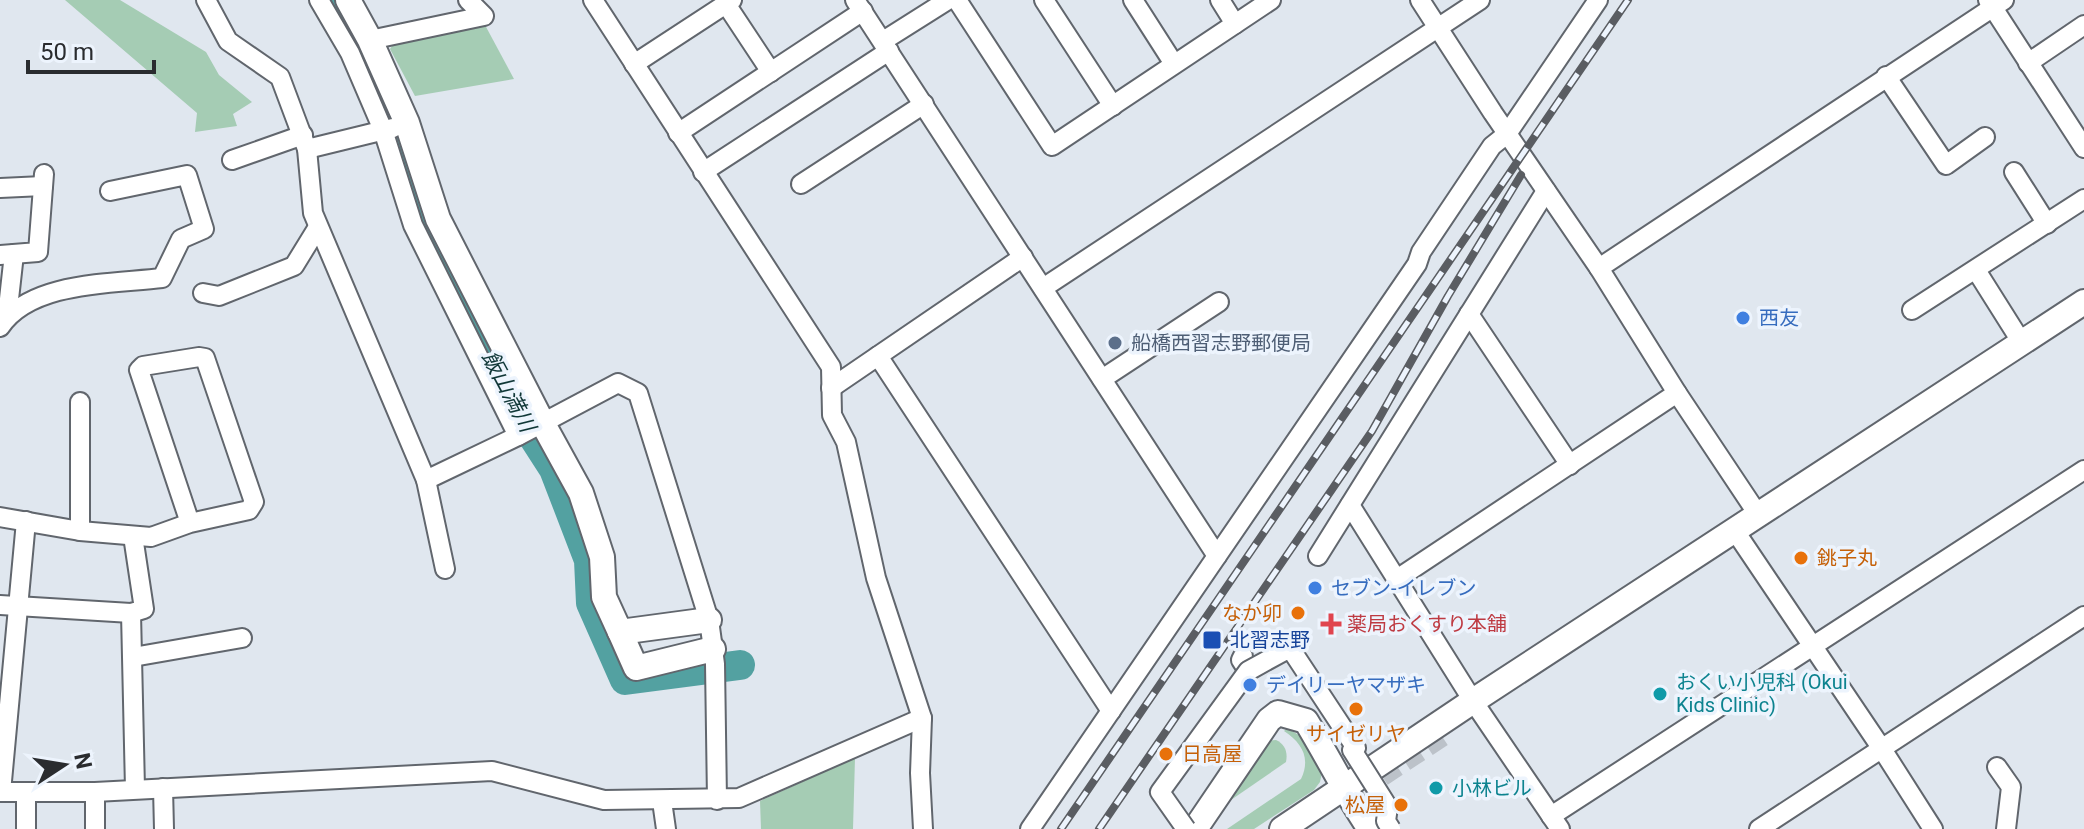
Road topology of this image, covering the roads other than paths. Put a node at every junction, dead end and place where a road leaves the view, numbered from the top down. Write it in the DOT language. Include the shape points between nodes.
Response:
graph roads {
  1 [pos="206,0"];
  2 [pos="319,0"];
  3 [pos="348,0"];
  4 [pos="468,0"];
  5 [pos="593,0"];
  6 [pos="948,0"];
  7 [pos="957,0"];
  8 [pos="1044,0"];
  9 [pos="1133,0"];
  10 [pos="1220,0"];
  11 [pos="1271,0"];
  12 [pos="1420,0"];
  13 [pos="1480,0"];
  14 [pos="1598,0"];
  15 [pos="729,2"];
  16 [pos="1995,2"];
  17 [pos="859,6"];
  18 [pos="1235,24"];
  19 [pos="2084,25"];
  20 [pos="1438,28"];
  21 [pos="370,40"];
  22 [pos="886,46"];
  23 [pos="2028,63"];
  24 [pos="634,64"];
  25 [pos="1174,64"];
  26 [pos="771,72"];
  27 [pos="1886,76"];
  28 [pos="924,104"];
  29 [pos="1113,106"];
  30 [pos="395,127"];
  31 [pos="678,133"];
  32 [pos="1507,134"];
  33 [pos="1985,137"];
  34 [pos="2081,137"];
  35 [pos="305,142"];
  36 [pos="232,160"];
  37 [pos="703,172"];
  38 [pos="2014,172"];
  39 [pos="801,184"];
  40 [pos="0,188"];
  41 [pos="110,191"];
  42 [pos="1546,191"];
  43 [pos="2084,199"];
  44 [pos="2047,224"];
  45 [pos="318,227"];
  46 [pos="7,254"];
  47 [pos="1023,257"];
  48 [pos="1599,268"];
  49 [pos="1976,270"];
  50 [pos="1043,288"];
  51 [pos="203,293"];
  52 [pos="1219,302"];
  53 [pos="2084,302"];
  54 [pos="1912,310"];
  55 [pos="1469,314"];
  56 [pos="3,322"];
  57 [pos="2022,343"];
  58 [pos="878,356"];
  59 [pos="1102,379"];
  60 [pos="831,388"];
  61 [pos="1677,393"];
  62 [pos="80,402"];
  63 [pos="531,428"];
  64 [pos="1570,465"];
  65 [pos="2084,470"];
  66 [pos="426,480"];
  67 [pos="1350,505"];
  68 [pos="1759,516"];
  69 [pos="0,517"];
  70 [pos="26,521"];
  71 [pos="190,523"];
  72 [pos="80,531"];
  73 [pos="1735,531"];
  74 [pos="133,536"];
  75 [pos="1217,556"];
  76 [pos="1318,556"];
  77 [pos="445,569"];
  78 [pos="1397,579"];
  79 [pos="9,606"];
  80 [pos="131,613"];
  81 [pos="2084,616"];
  82 [pos="709,620"];
  83 [pos="620,632"];
  84 [pos="242,638"];
  85 [pos="1814,647"];
  86 [pos="133,657"];
  87 [pos="714,663"];
  88 [pos="1473,701"];
  89 [pos="1111,711"];
  90 [pos="922,718"];
  91 [pos="1882,749"];
  92 [pos="1997,767"];
  93 [pos="1367,773"];
  94 [pos="163,788"];
  95 [pos="135,789"];
  96 [pos="1343,789"];
  97 [pos="0,792"];
  98 [pos="95,792"];
  99 [pos="26,793"];
  100 [pos="717,800"];
  101 [pos="662,801"];
  102 [pos="1556,822"];
  103 [pos="26,829"];
  104 [pos="95,829"];
  105 [pos="164,829"];
  106 [pos="666,829"];
  107 [pos="923,829"];
  108 [pos="1030,829"];
  109 [pos="1186,829"];
  110 [pos="1195,829"];
  111 [pos="1282,829"];
  112 [pos="1370,829"];
  113 [pos="1391,829"];
  114 [pos="1759,829"];
  115 [pos="1933,829"];
  116 [pos="2006,829"];
  1 -- 35 [label="street" via="228,41 280,77"];
  2 -- 30 [label="street"];
  3 -- 21 [label="street"];
  4 -- 21 [label="street" via="484,16"];
  5 -- 24 [label="street"];
  6 -- 22 [label="street"];
  7 -- 29 [label="street" via="1052,146"];
  8 -- 29 [label="street"];
  9 -- 25 [label="street"];
  10 -- 18 [label="street"];
  11 -- 18 [label="street"];
  12 -- 20 [label="street"];
  13 -- 20 [label="street"];
  14 -- 32 [label="street"];
  15 -- 24 [label="street"];
  15 -- 26 [label="street"];
  16 -- 23 [label="street"];
  16 -- 27 [label="street"];
  17 -- 22 [label="street"];
  17 -- 26 [label="street"];
  18 -- 25 [label="street"];
  19 -- 23 [label="street"];
  20 -- 32 [label="street"];
  20 -- 50 [label="street"];
  21 -- 30 [label="street"];
  22 -- 28 [label="street"];
  22 -- 37 [label="street"];
  23 -- 34 [label="street"];
  24 -- 31 [label="street"];
  25 -- 29 [label="street"];
  26 -- 31 [label="street"];
  27 -- 33 [label="street" via="1946,165"];
  27 -- 48 [label="street"];
  28 -- 39 [label="street"];
  28 -- 47 [label="street"];
  30 -- 35 [label="street"];
  30 -- 63 [label="street"];
  31 -- 37 [label="street"];
  32 -- 42 [label="street"];
  32 -- 75 [label="street" via="1492,146"];
  35 -- 36 [label="street"];
  35 -- 45 [label="street"];
  37 -- 60 [label="street" via="831,367"];
  38 -- 44 [label="street"];
  40 -- 46 [label="street" via="43,180 38,252"];
  41 -- 56 [label="street" via="192,174 204,229 181,239 168,282 64,289 25,302"];
  42 -- 48 [label="street"];
  42 -- 55 [label="street"];
  43 -- 44 [label="street"];
  44 -- 49 [label="street"];
  45 -- 51 [label="street" via="294,266 219,296"];
  45 -- 66 [label="street"];
  46 -- 56 [label="street"];
  47 -- 50 [label="street"];
  47 -- 58 [label="street"];
  48 -- 61 [label="street"];
  49 -- 54 [label="street"];
  49 -- 57 [label="street"];
  50 -- 59 [label="street"];
  52 -- 59 [label="street"];
  53 -- 57 [label="street"];
  55 -- 64 [label="street"];
  55 -- 67 [label="street"];
  57 -- 68 [label="street"];
  58 -- 60 [label="street"];
  58 -- 89 [label="street"];
  59 -- 75 [label="street"];
  60 -- 90 [label="street" via="832,415 846,442 876,578"];
  61 -- 64 [label="street"];
  61 -- 68 [label="street"];
  62 -- 72 [label="street"];
  63 -- 66 [label="street"];
  63 -- 82 [label="street" via="618,383 638,393"];
  63 -- 83 [label="street" via="581,493 602,557 604,597"];
  64 -- 78 [label="street"];
  65 -- 85 [label="street"];
  66 -- 77 [label="street"];
  67 -- 76 [label="street"];
  67 -- 78 [label="street"];
  68 -- 73 [label="street"];
  69 -- 70 [label="street"];
  70 -- 72 [label="street"];
  70 -- 79 [label="street"];
  71 -- 71 [label="street" via="139,370 199,357 205,358 254,502 249,510"];
  71 -- 74 [label="street" via="151,537"];
  72 -- 74 [label="street"];
  73 -- 85 [label="street"];
  73 -- 88 [label="street"];
  74 -- 80 [label="street" via="144,609"];
  75 -- 89 [label="street"];
  78 -- 88 [label="street"];
  79 -- 80 [label="street"];
  79 -- 97 [label="street"];
  80 -- 86 [label="street"];
  81 -- 91 [label="street"];
  82 -- 83 [label="street"];
  82 -- 87 [label="street"];
  83 -- 87 [label="street" via="636,668"];
  84 -- 86 [label="street"];
  85 -- 91 [label="street"];
  85 -- 102 [label="street"];
  86 -- 95 [label="street"];
  87 -- 100 [label="street"];
  88 -- 93 [label="street"];
  88 -- 102 [label="street"];
  89 -- 108 [label="street"];
  90 -- 100 [label="street" via="739,798"];
  90 -- 107 [label="street"];
  91 -- 114 [label="street"];
  91 -- 115 [label="street"];
  92 -- 116 [label="street" via="2011,787"];
  93 -- 96 [label="street"];
  93 -- 109 [label="street, bridge" via="1352,750 1356,748 1292,651 1286,650 1245,664 1160,792"];
  93 -- 113 [label="street, bridge" via="1388,807"];
  94 -- 95 [label="street"];
  94 -- 101 [label="street" via="492,771 604,800"];
  94 -- 105 [label="street"];
  95 -- 98 [label="street"];
  96 -- 110 [label="street" via="1306,721 1278,713"];
  96 -- 111 [label="street"];
  96 -- 112 [label="street"];
  97 -- 99 [label="street"];
  98 -- 99 [label="street"];
  98 -- 104 [label="street"];
  99 -- 103 [label="street"];
  100 -- 101 [label="street"];
  101 -- 106 [label="street"];
}
